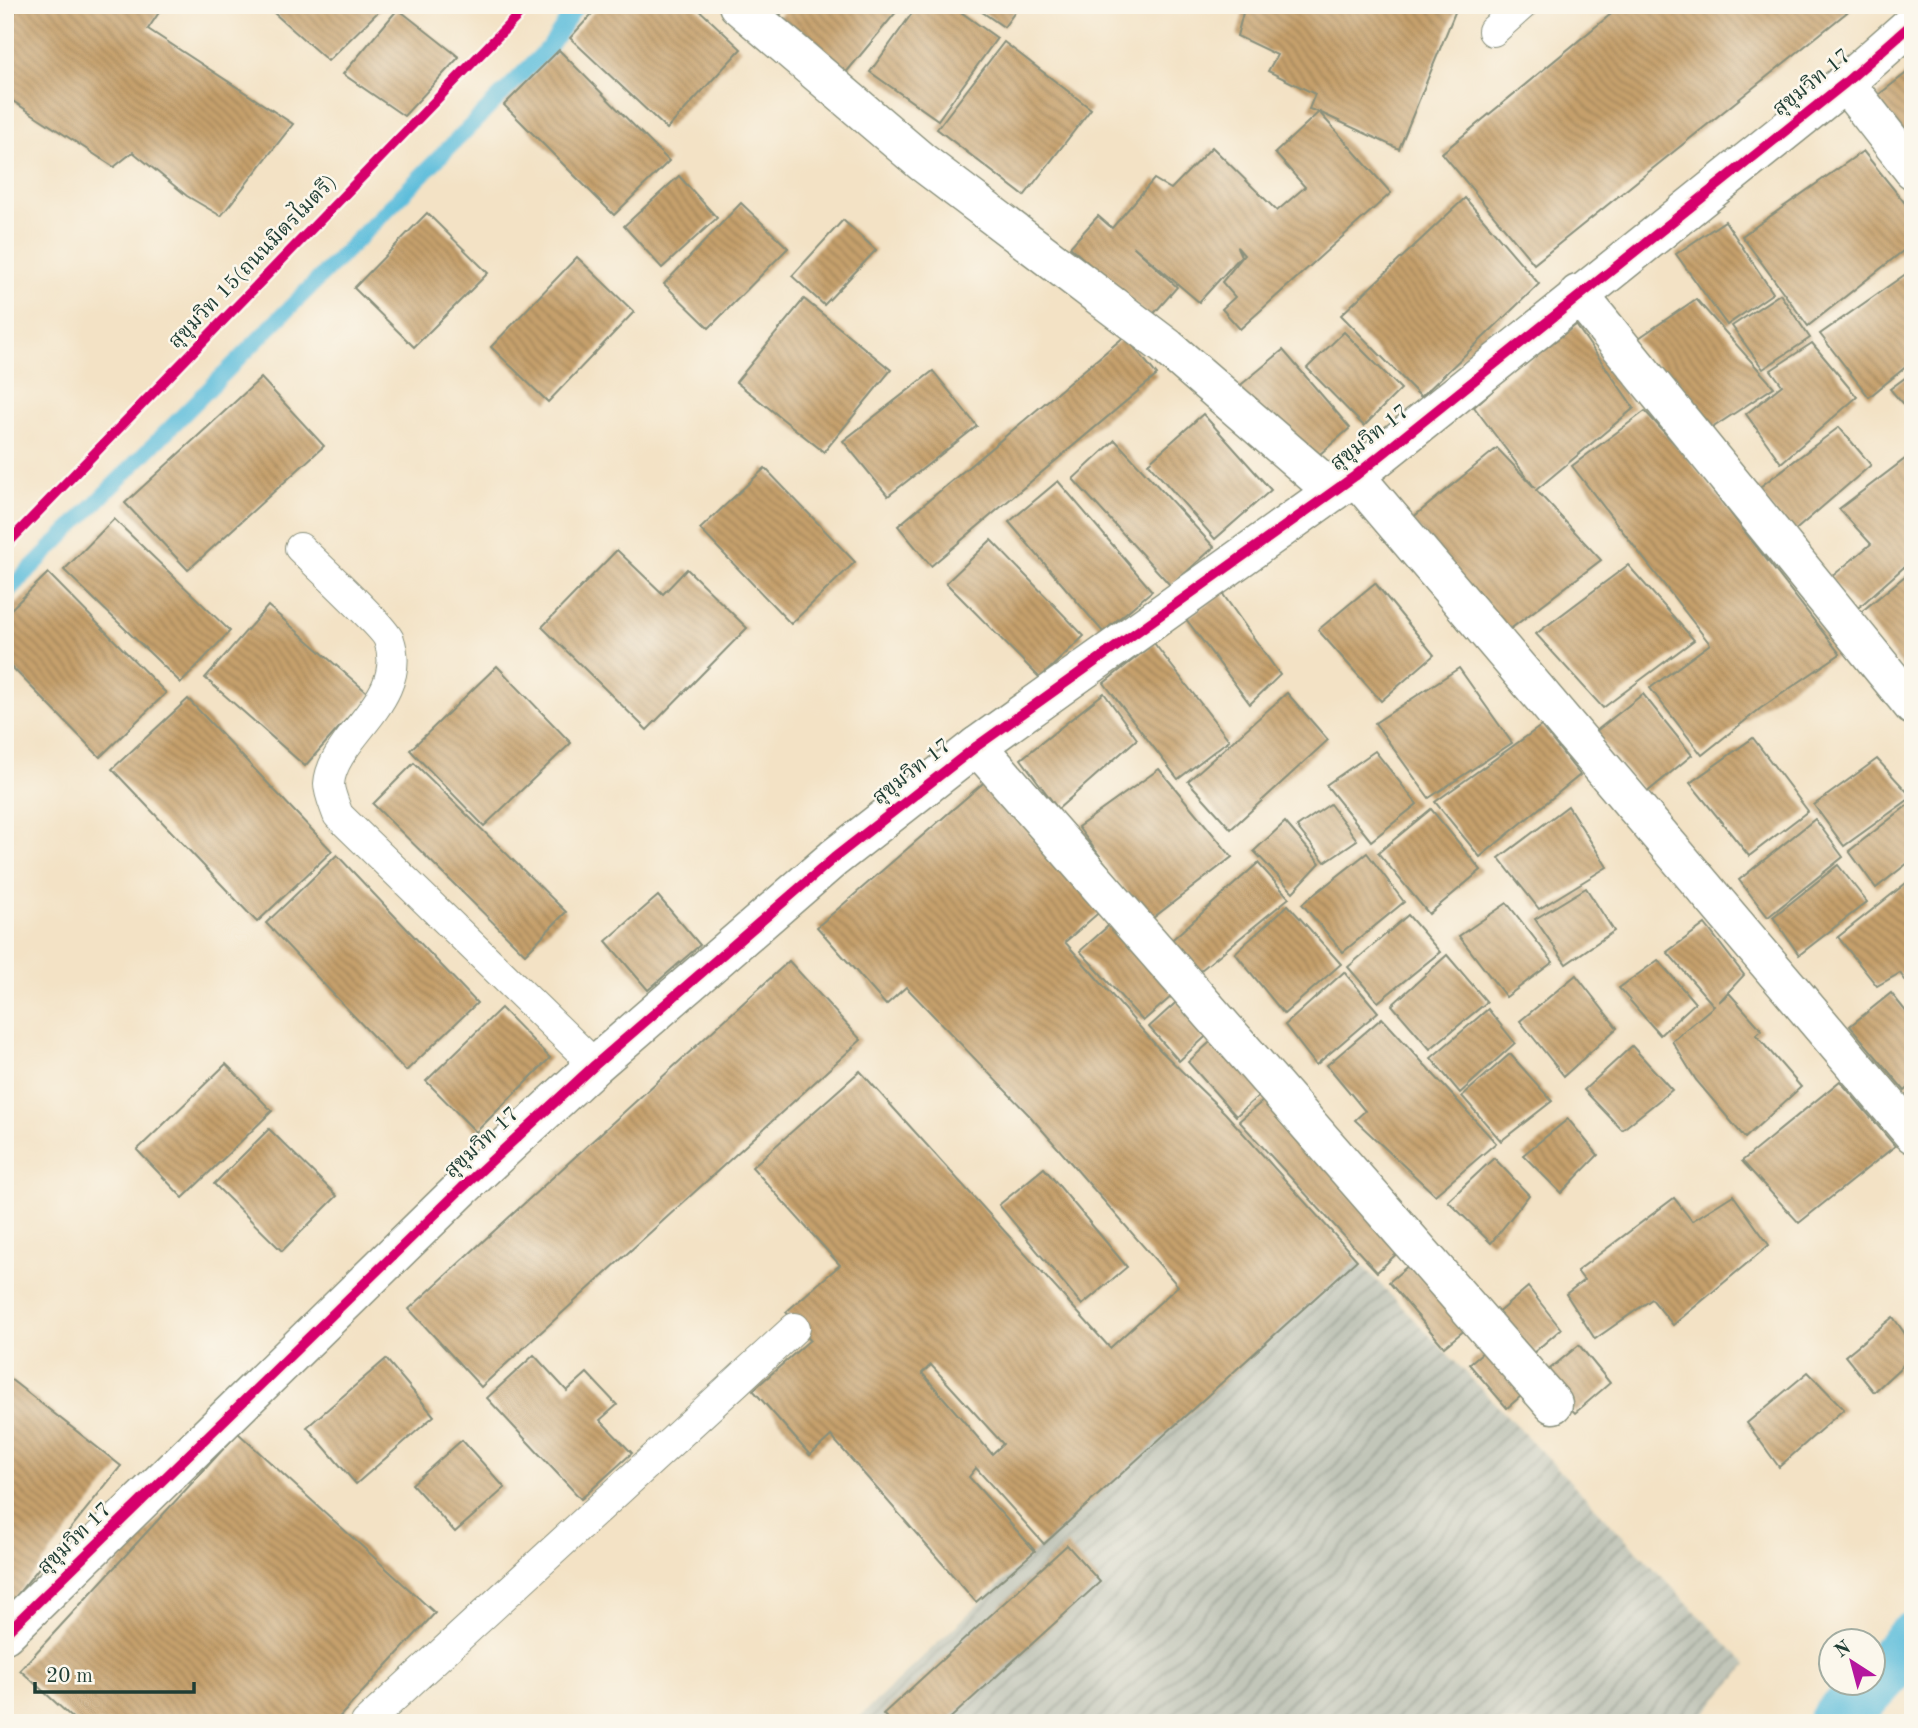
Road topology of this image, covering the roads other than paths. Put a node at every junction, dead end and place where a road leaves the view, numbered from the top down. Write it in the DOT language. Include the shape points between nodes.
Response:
graph roads {
  1 [pos="738,5"];
  2 [pos="1521,5"];
  3 [pos="1913,23"];
  4 [pos="1493,31"];
  5 [pos="1845,83"];
  6 [pos="1913,170"];
  7 [pos="1578,294"];
  8 [pos="1344,483"];
  9 [pos="300,548"];
  10 [pos="1913,706"];
  11 [pos="977,746"];
  12 [pos="595,1065"];
  13 [pos="1913,1135"];
  14 [pos="795,1328"];
  15 [pos="1553,1404"];
  16 [pos="5,1634"];
  17 [pos="366,1723"];
  1 -- 8 [label="street" via="922,162"];
  2 -- 4 [label="lane"];
  3 -- 5 [label="street, สุขุมวิท 17"];
  5 -- 6 [label="street"];
  5 -- 7 [label="street, สุขุมวิท 17"];
  7 -- 8 [label="street, สุขุมวิท 17"];
  7 -- 10 [label="street"];
  8 -- 11 [label="street, สุขุมวิท 17"];
  8 -- 13 [label="street"];
  9 -- 12 [label="lane" via="389,639 393,667 377,708 339,758 329,785 338,815"];
  11 -- 12 [label="street, สุขุมวิท 17" via="834,858"];
  11 -- 15 [label="street"];
  12 -- 16 [label="street, สุขุมวิท 17" via="462,1188"];
  14 -- 17 [label="lane"];
}
